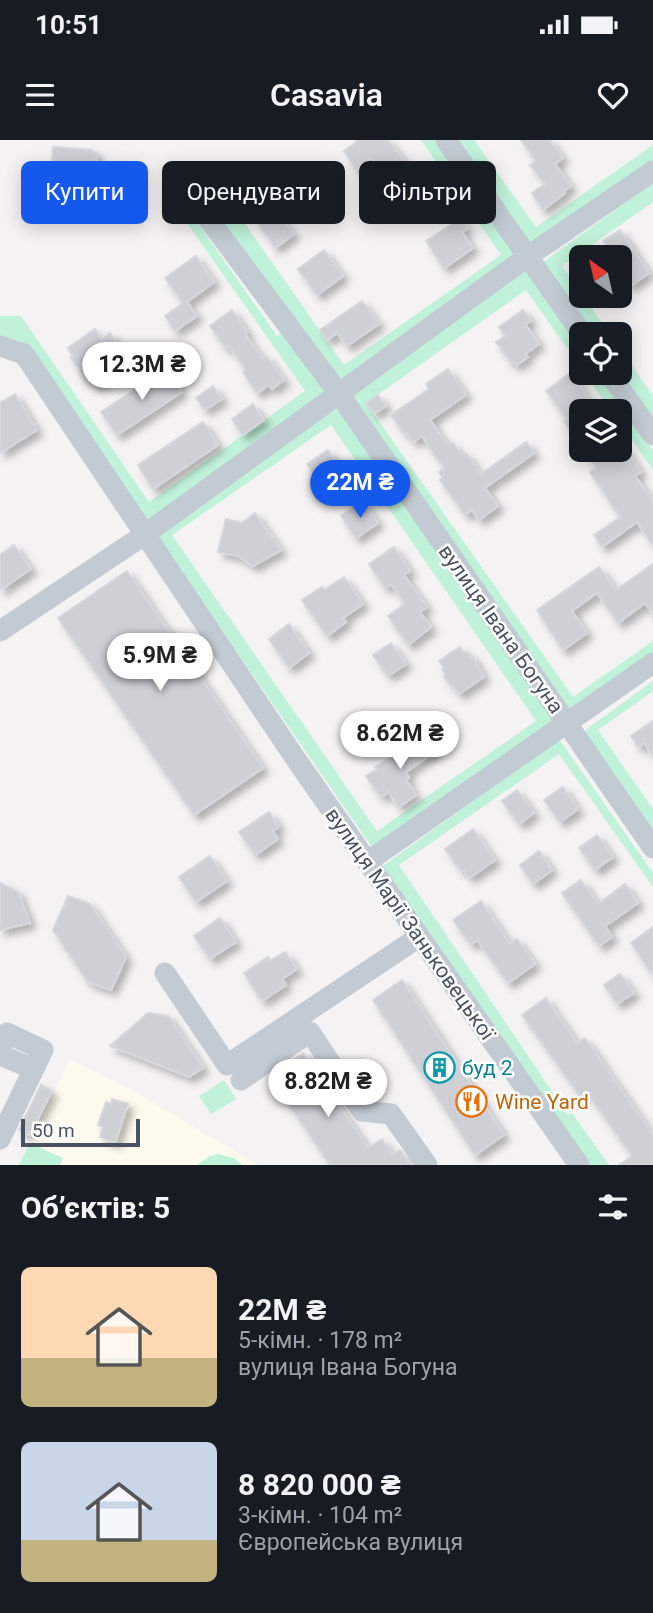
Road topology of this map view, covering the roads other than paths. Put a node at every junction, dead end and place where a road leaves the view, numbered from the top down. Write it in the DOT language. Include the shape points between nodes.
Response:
graph roads {
  1 [pos="446,140"];
  2 [pos="653,171"];
  3 [pos="212,224"];
  4 [pos="527,257"];
  5 [pos="573,322"];
  6 [pos="0,346"];
  7 [pos="618,385"];
  8 [pos="340,395"];
  9 [pos="653,435"];
  10 [pos="144,535"];
  11 [pos="0,631"];
  12 [pos="653,663"];
  13 [pos="567,724"];
  14 [pos="653,848"];
  15 [pos="367,862"];
  16 [pos="419,937"];
  17 [pos="165,973"];
  18 [pos="1,1049"];
  19 [pos="241,1080"];
  20 [pos="0,1139"];
  21 [pos="427,1165"];
  22 [pos="579,1165"];
  1 -- 4 [label="street"];
  2 -- 4 [label="street"];
  3 -- 8 [label="street, вулиця Івана Богуна"];
  4 -- 5 [label="street"];
  4 -- 8 [label="street"];
  6 -- 10 [label="street, вулиця Марії Заньковецької" via="24,354"];
  7 -- 9 [label="street"];
  8 -- 10 [label="street"];
  8 -- 13 [label="street, вулиця Івана Богуна"];
  10 -- 11 [label="street"];
  10 -- 15 [label="street, вулиця Марії Заньковецької"];
  12 -- 13 [label="street"];
  13 -- 14 [label="street, вулиця Івана Богуна"];
  13 -- 15 [label="street"];
  15 -- 16 [label="street, вулиця Марії Заньковецької"];
  16 -- 17 [label="street" via="227,1065"];
  16 -- 22 [label="street, вулиця Марії Заньковецької"];
  18 -- 20 [label="street" via="8,1032 43,1050"];
  19 -- 21 [label="street" via="310,1032 362,1111 391,1114"];
}
